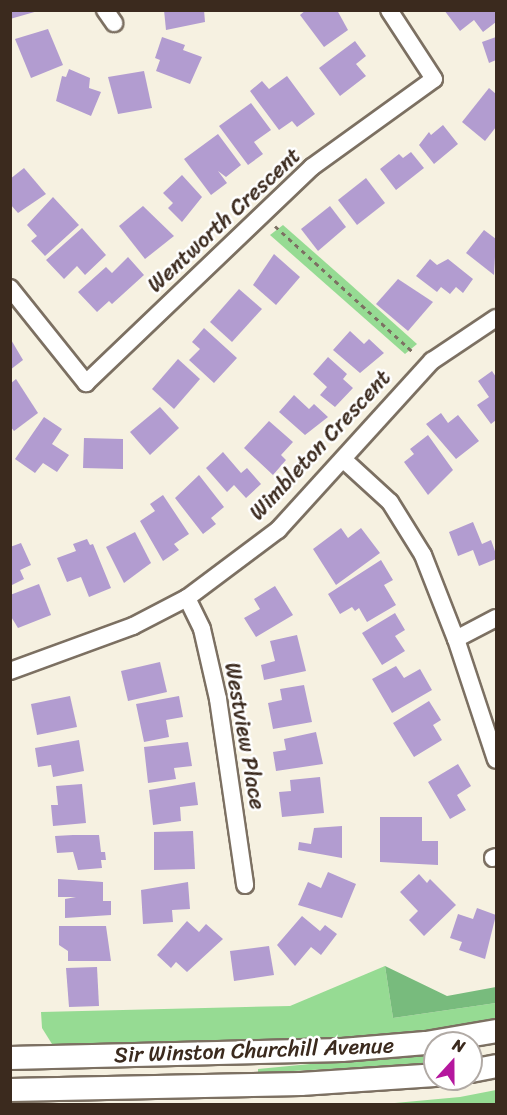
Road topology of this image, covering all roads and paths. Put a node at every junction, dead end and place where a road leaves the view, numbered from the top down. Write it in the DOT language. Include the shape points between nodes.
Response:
graph roads {
  1 [pos="389,10"];
  2 [pos="275,226"];
  3 [pos="10,288"];
  4 [pos="496,318"];
  5 [pos="413,352"];
  6 [pos="344,460"];
  7 [pos="188,598"];
  8 [pos="496,618"];
  9 [pos="456,639"];
  10 [pos="10,671"];
  11 [pos="496,760"];
  12 [pos="245,885"];
  13 [pos="496,1031"];
  14 [pos="10,1058"];
  15 [pos="10,1063"];
  16 [pos="423,1076"];
  17 [pos="11,1091"];
  18 [pos="25,1104"];
  1 -- 3 [label="street, Wentworth Crescent" via="434,79 312,167 86,383"];
  2 -- 5 [label="path"];
  4 -- 6 [label="street, Wimbleton Crescent" via="411,380"];
  6 -- 7 [label="street, Wimbleton Crescent" via="278,530"];
  6 -- 9 [label="street" via="390,502 409,529"];
  7 -- 10 [label="street, Wimbleton Crescent" via="133,626"];
  7 -- 12 [label="street, Westview Place" via="202,629 218,699"];
  8 -- 9 [label="street"];
  9 -- 11 [label="street"];
  13 -- 14 [label="main road, Sir Winston Churchill Avenue" via="426,1043 342,1050"];
  15 -- 17 [label="main road"];
  16 -- 17 [label="main road, Sir Winston Churchill Avenue" via="302,1084"];
  17 -- 18 [label="main road"];
}
